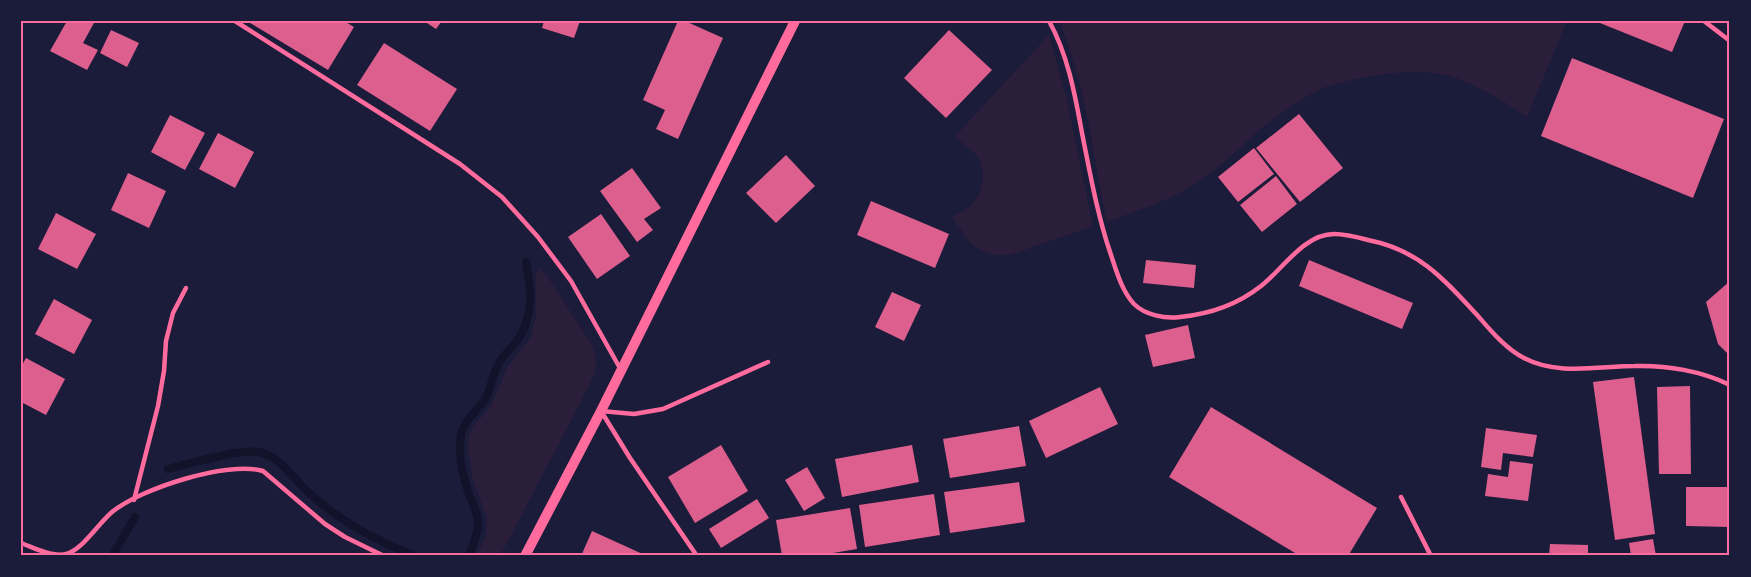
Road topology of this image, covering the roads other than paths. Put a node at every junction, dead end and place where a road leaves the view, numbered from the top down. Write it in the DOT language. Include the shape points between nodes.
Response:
graph roads {
  1 [pos="235,21"];
  2 [pos="795,21"];
  3 [pos="1049,21"];
  4 [pos="1704,21"];
  5 [pos="1730,41"];
  6 [pos="186,288"];
  7 [pos="768,362"];
  8 [pos="621,371"];
  9 [pos="1730,385"];
  10 [pos="601,411"];
  11 [pos="1401,497"];
  12 [pos="134,500"];
  13 [pos="21,543"];
  14 [pos="384,556"];
  15 [pos="525,556"];
  16 [pos="697,556"];
  17 [pos="1431,556"];
  1 -- 8 [label="lane" via="460,164 502,197 571,281"];
  2 -- 8 [label="street"];
  3 -- 9 [label="lane" via="1076,96 1099,218 1117,273 1135,306 1153,315 1172,318 1221,309 1260,287 1318,237 1346,235 1398,248 1418,258 1525,359 1565,369 1665,367"];
  4 -- 5 [label="lane"];
  6 -- 12 [label="lane" via="173,313 166,341 158,406"];
  7 -- 10 [label="lane" via="663,409 634,414"];
  8 -- 10 [label="street"];
  10 -- 15 [label="street"];
  10 -- 16 [label="lane"];
  11 -- 17 [label="lane"];
  12 -- 13 [label="lane" via="113,511 69,553 52,555"];
  12 -- 14 [label="lane" via="161,485 203,474 251,468 263,471 345,537"];
}
